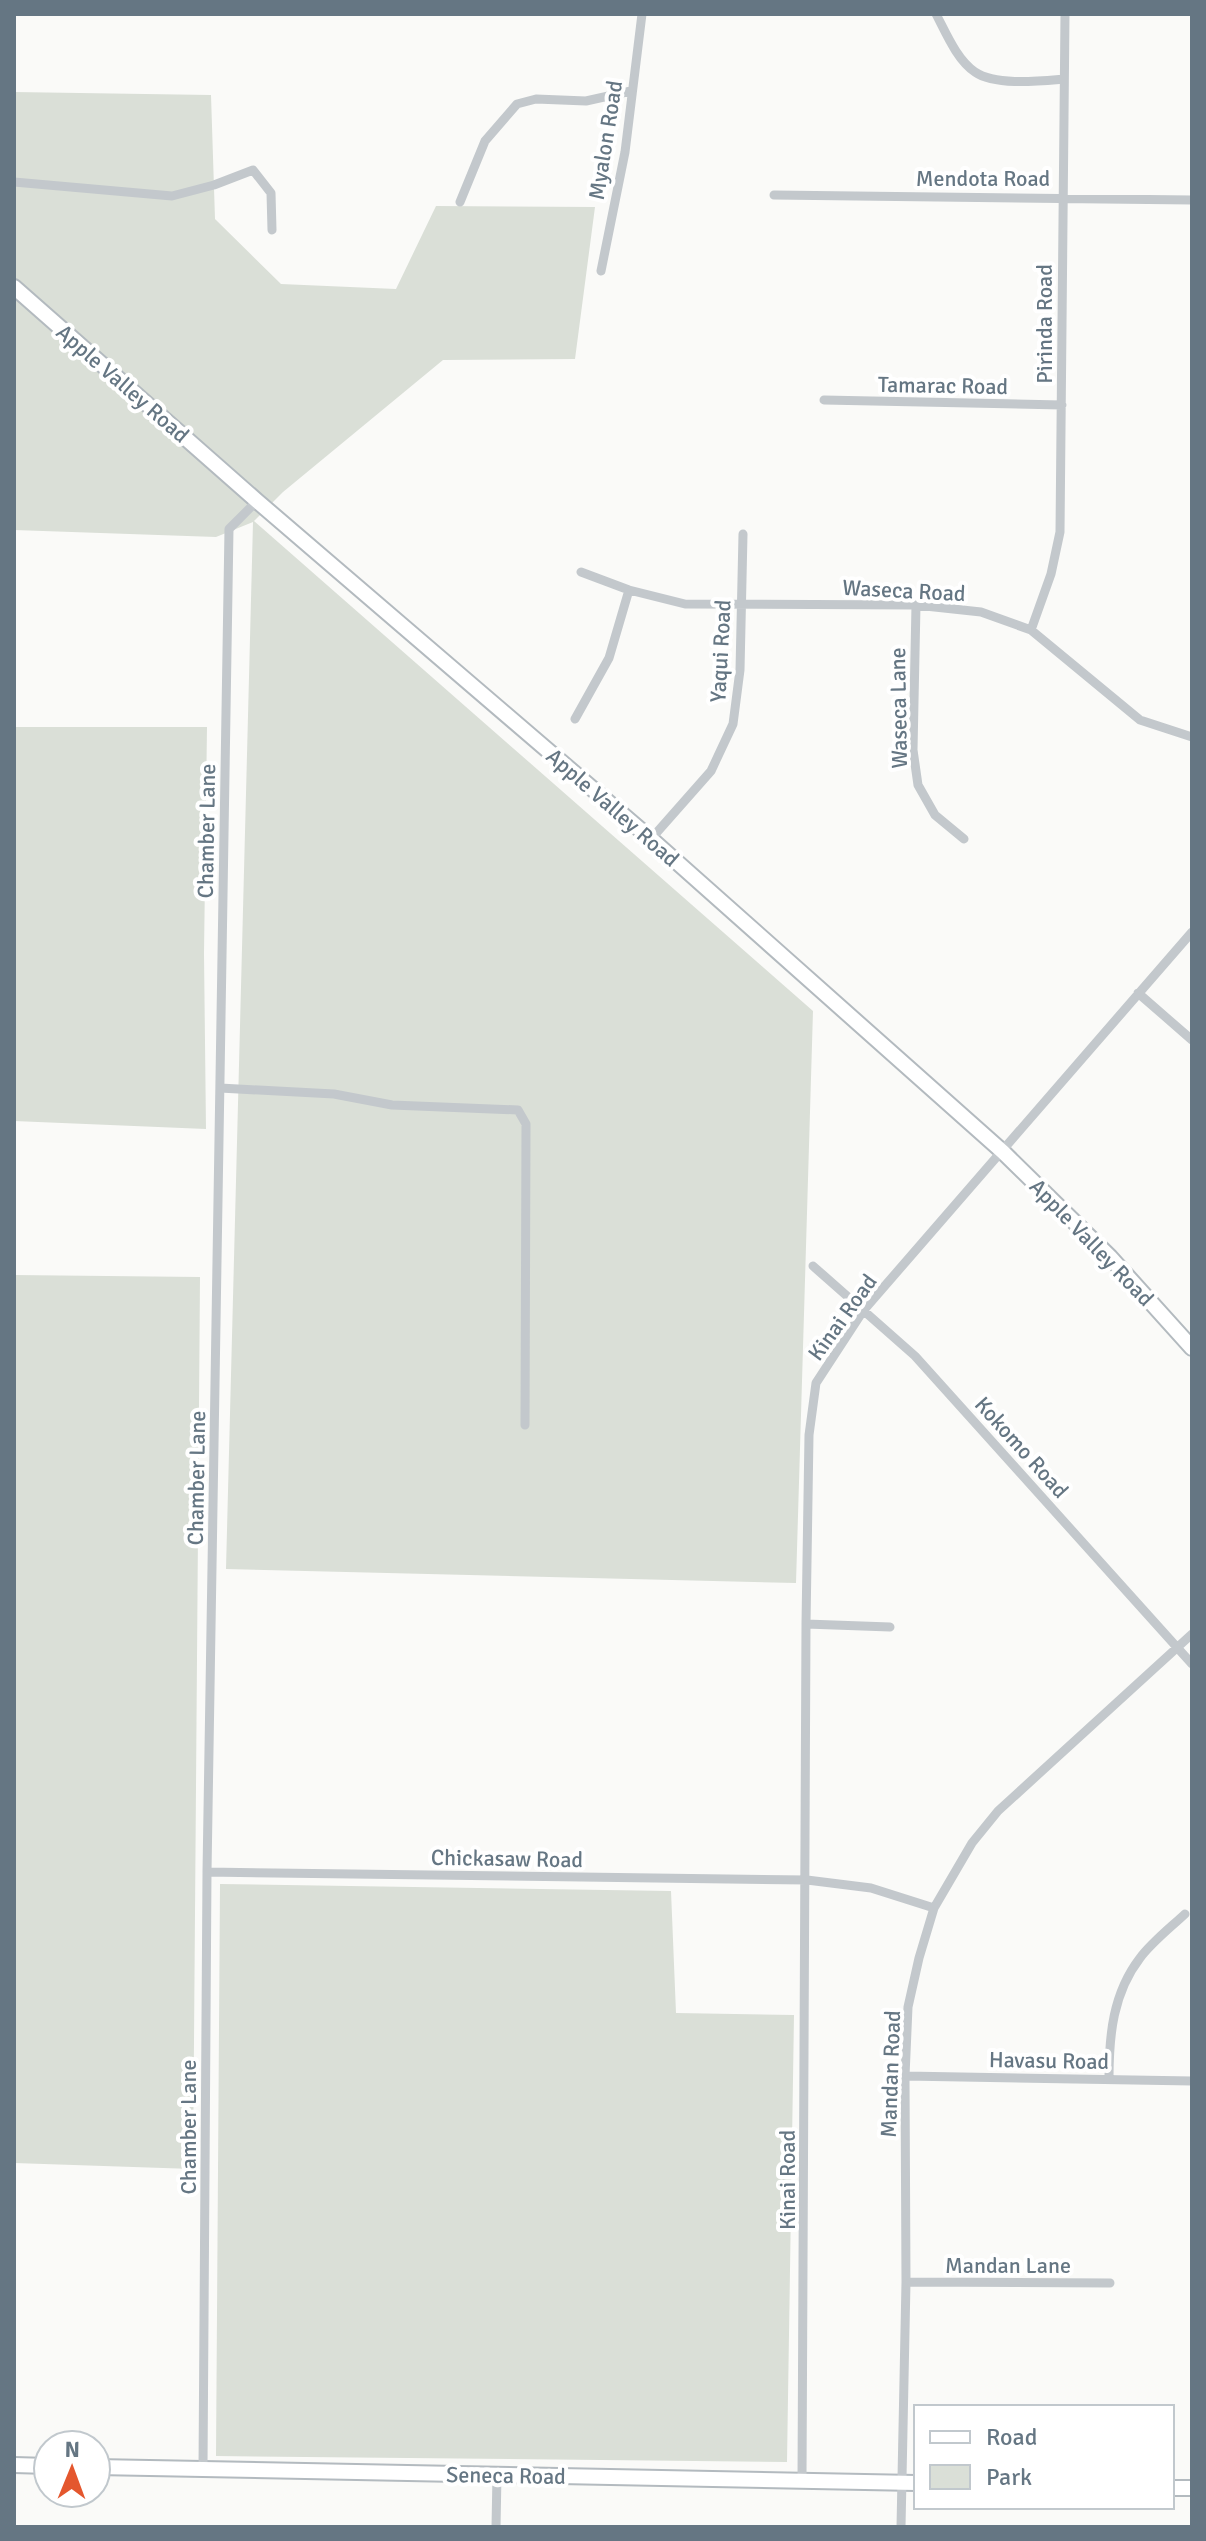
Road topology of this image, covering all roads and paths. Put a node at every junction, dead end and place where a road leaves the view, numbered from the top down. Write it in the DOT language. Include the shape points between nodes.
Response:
graph roads {
  1 [pos="642,14"];
  2 [pos="936,14"];
  3 [pos="1065,14"];
  4 [pos="1064,79"];
  5 [pos="631,91"];
  6 [pos="14,182"];
  7 [pos="774,195"];
  8 [pos="1062,197"];
  9 [pos="1192,200"];
  10 [pos="460,202"];
  11 [pos="272,230"];
  12 [pos="601,271"];
  13 [pos="14,287"];
  14 [pos="824,400"];
  15 [pos="1062,405"];
  16 [pos="257,501"];
  17 [pos="743,534"];
  18 [pos="581,572"];
  19 [pos="629,590"];
  20 [pos="741,603"];
  21 [pos="916,605"];
  22 [pos="1031,630"];
  23 [pos="575,719"];
  24 [pos="1192,737"];
  25 [pos="651,839"];
  26 [pos="964,839"];
  27 [pos="1192,932"];
  28 [pos="1138,993"];
  29 [pos="1192,1040"];
  30 [pos="220,1088"];
  31 [pos="1003,1152"];
  32 [pos="813,1266"];
  33 [pos="863,1311"];
  34 [pos="1192,1348"];
  35 [pos="525,1425"];
  36 [pos="806,1624"];
  37 [pos="890,1627"];
  38 [pos="1192,1634"];
  39 [pos="1177,1647"];
  40 [pos="1192,1664"];
  41 [pos="207,1872"];
  42 [pos="807,1880"];
  43 [pos="934,1908"];
  44 [pos="1185,1914"];
  45 [pos="905,2076"];
  46 [pos="1109,2078"];
  47 [pos="1192,2081"];
  48 [pos="906,2282"];
  49 [pos="1110,2283"];
  50 [pos="112,2467"];
  51 [pos="203,2468"];
  52 [pos="497,2475"];
  53 [pos="802,2480"];
  54 [pos="909,2483"];
  55 [pos="496,2527"];
  56 [pos="901,2527"];
  1 -- 5 [label="street, Myalon Road"];
  2 -- 4 [label="street" via="976,73 1014,83"];
  3 -- 4 [label="street, Pirinda Road"];
  4 -- 8 [label="street, Pirinda Road"];
  5 -- 10 [label="street" via="586,101 536,99 517,104 485,141"];
  5 -- 12 [label="street, Myalon Road" via="625,152"];
  6 -- 11 [label="street" via="172,196 253,170 271,193"];
  7 -- 8 [label="street, Mendota Road"];
  8 -- 9 [label="street, Mendota Road"];
  8 -- 15 [label="street, Pirinda Road"];
  13 -- 16 [label="main road, Apple Valley Road"];
  14 -- 15 [label="street, Tamarac Road"];
  15 -- 22 [label="street, Pirinda Road" via="1060,532"];
  16 -- 25 [label="main road, Apple Valley Road"];
  16 -- 30 [label="street, Chamber Lane" via="229,529"];
  17 -- 20 [label="street, Yaqui Road"];
  18 -- 19 [label="street, Waseca Road"];
  19 -- 20 [label="street, Waseca Road" via="685,604"];
  19 -- 23 [label="street" via="609,658"];
  20 -- 21 [label="street, Waseca Road"];
  20 -- 25 [label="street, Yaqui Road" via="733,724 711,771"];
  21 -- 22 [label="street, Waseca Road" via="981,612"];
  21 -- 26 [label="street, Waseca Lane" via="913,750 918,785 935,815"];
  22 -- 24 [label="street, Waseca Road" via="1140,720"];
  25 -- 31 [label="main road, Apple Valley Road"];
  27 -- 28 [label="street, Kinai Road"];
  28 -- 29 [label="street"];
  28 -- 31 [label="street, Kinai Road"];
  30 -- 35 [label="street" via="334,1094 392,1105 518,1110 526,1124"];
  30 -- 41 [label="street, Chamber Lane"];
  31 -- 33 [label="street, Kinai Road"];
  31 -- 34 [label="main road, Apple Valley Road" via="1110,1257"];
  32 -- 33 [label="street, Kokomo Road"];
  33 -- 36 [label="street, Kinai Road" via="816,1383 809,1435"];
  33 -- 39 [label="street, Kokomo Road" via="915,1356"];
  36 -- 37 [label="street"];
  36 -- 42 [label="street, Kinai Road"];
  38 -- 39 [label="street, Mandan Road"];
  39 -- 40 [label="street, Kokomo Road"];
  39 -- 43 [label="street, Mandan Road" via="998,1811 972,1843"];
  41 -- 42 [label="street, Chickasaw Road"];
  41 -- 51 [label="street, Chamber Lane"];
  42 -- 43 [label="street" via="871,1888"];
  42 -- 53 [label="street, Kinai Road"];
  43 -- 45 [label="street, Mandan Road" via="908,2007"];
  44 -- 46 [label="street" via="1140,1958 1118,1996 1109,2039"];
  45 -- 46 [label="street, Havasu Road"];
  45 -- 48 [label="street, Mandan Road"];
  46 -- 47 [label="street, Havasu Road"];
  48 -- 49 [label="street, Mandan Lane"];
  48 -- 54 [label="street, Mandan Road"];
  50 -- 51 [label="main road, Seneca Road"];
  51 -- 52 [label="main road, Seneca Road"];
  52 -- 53 [label="main road, Seneca Road"];
  52 -- 55 [label="street"];
  53 -- 54 [label="main road, Seneca Road"];
  54 -- 56 [label="street, Mandan Road"];
}
